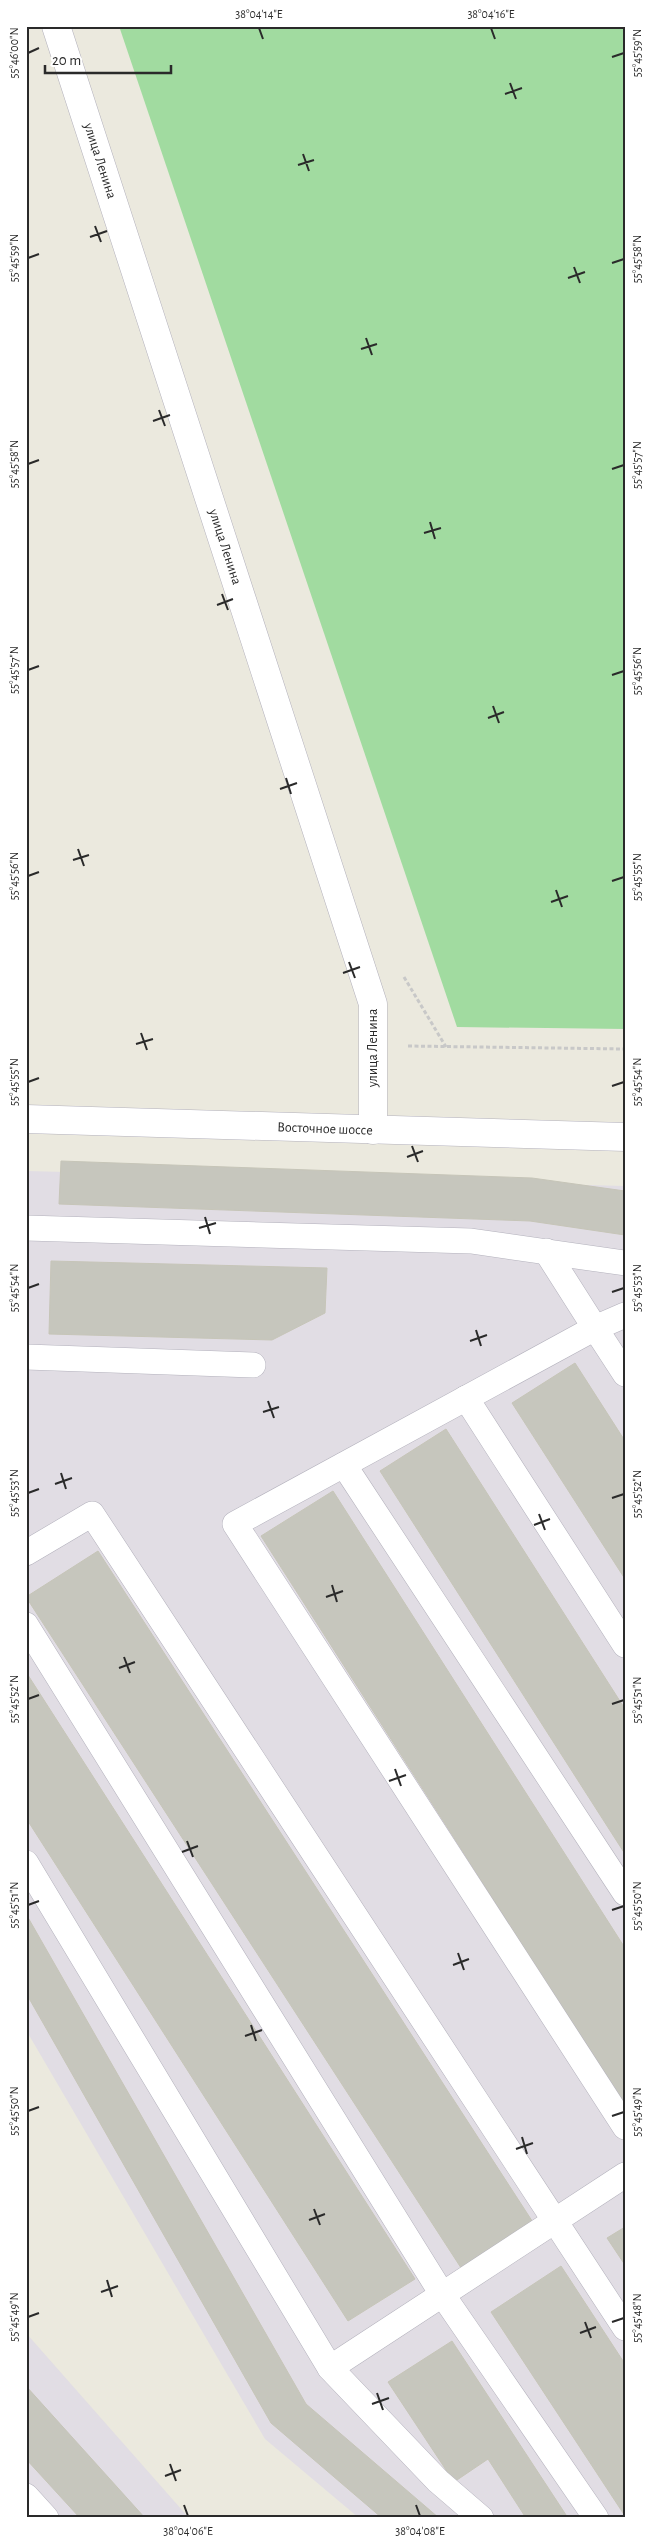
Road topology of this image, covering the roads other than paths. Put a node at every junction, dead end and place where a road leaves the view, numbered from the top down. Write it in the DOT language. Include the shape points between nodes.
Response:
graph roads {
  1 [pos="56,26"];
  2 [pos="26,1119"];
  3 [pos="373,1130"];
  4 [pos="625,1137"];
  5 [pos="26,1228"];
  6 [pos="546,1251"];
  7 [pos="625,1263"];
  8 [pos="625,1315"];
  9 [pos="595,1328"];
  10 [pos="26,1357"];
  11 [pos="252,1365"];
  12 [pos="625,1374"];
  13 [pos="466,1398"];
  14 [pos="344,1464"];
  15 [pos="26,1553"];
  16 [pos="26,1625"];
  17 [pos="625,1646"];
  18 [pos="26,1863"];
  19 [pos="625,1893"];
  20 [pos="625,2127"];
  21 [pos="625,2175"];
  22 [pos="554,2221"];
  23 [pos="442,2294"];
  24 [pos="625,2328"];
  25 [pos="330,2368"];
  26 [pos="26,2496"];
  27 [pos="46,2518"];
  28 [pos="481,2518"];
  29 [pos="596,2518"];
  1 -- 3 [label="street, улица Ленина" via="373,1004"];
  2 -- 3 [label="street, Восточное шоссе"];
  3 -- 4 [label="street, Восточное шоссе"];
  5 -- 6 [label="lane" via="470,1241"];
  6 -- 7 [label="lane"];
  6 -- 9 [label="lane"];
  8 -- 9 [label="lane"];
  9 -- 12 [label="lane"];
  9 -- 13 [label="lane"];
  10 -- 11 [label="lane"];
  13 -- 14 [label="lane"];
  13 -- 17 [label="lane"];
  14 -- 19 [label="lane"];
  14 -- 20 [label="lane" via="234,1524"];
  15 -- 22 [label="lane" via="92,1514"];
  16 -- 23 [label="lane"];
  18 -- 25 [label="lane"];
  21 -- 22 [label="lane"];
  22 -- 23 [label="lane"];
  22 -- 24 [label="lane"];
  23 -- 25 [label="lane"];
  23 -- 29 [label="lane"];
  25 -- 28 [label="lane" via="438,2482"];
  26 -- 27 [label="lane"];
}
